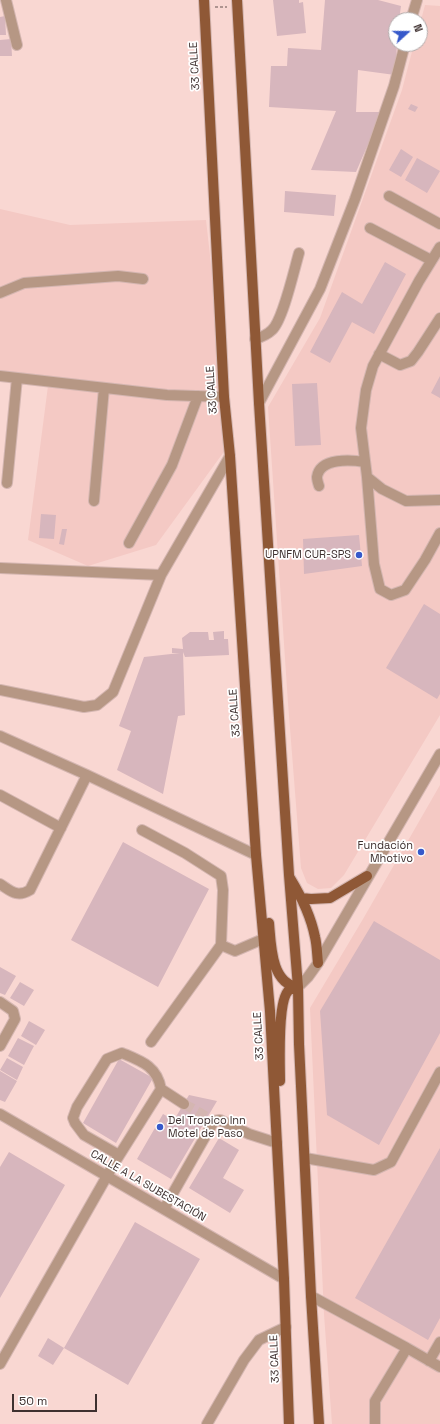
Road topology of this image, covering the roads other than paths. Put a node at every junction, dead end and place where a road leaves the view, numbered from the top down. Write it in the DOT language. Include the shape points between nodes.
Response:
graph roads {
  1 [pos="6,0"];
  2 [pos="416,0"];
  3 [pos="237,3"];
  4 [pos="204,4"];
  5 [pos="413,12"];
  6 [pos="17,45"];
  7 [pos="403,52"];
  8 [pos="389,196"];
  9 [pos="440,224"];
  10 [pos="370,228"];
  11 [pos="440,247"];
  12 [pos="299,253"];
  13 [pos="431,260"];
  14 [pos="143,279"];
  15 [pos="0,293"];
  16 [pos="440,318"];
  17 [pos="255,339"];
  18 [pos="379,354"];
  19 [pos="0,376"];
  20 [pos="17,378"];
  21 [pos="104,388"];
  22 [pos="198,396"];
  23 [pos="224,397"];
  24 [pos="259,403"];
  25 [pos="230,456"];
  26 [pos="366,462"];
  27 [pos="367,476"];
  28 [pos="7,483"];
  29 [pos="319,486"];
  30 [pos="440,500"];
  31 [pos="94,501"];
  32 [pos="440,534"];
  33 [pos="130,543"];
  34 [pos="0,568"];
  35 [pos="161,575"];
  36 [pos="0,690"];
  37 [pos="0,736"];
  38 [pos="440,754"];
  39 [pos="87,775"];
  40 [pos="0,795"];
  41 [pos="61,828"];
  42 [pos="142,830"];
  43 [pos="256,855"];
  44 [pos="289,875"];
  45 [pos="368,876"];
  46 [pos="0,884"];
  47 [pos="301,898"];
  48 [pos="267,938"];
  49 [pos="221,945"];
  50 [pos="318,963"];
  51 [pos="298,987"];
  52 [pos="0,1002"];
  53 [pos="151,1042"];
  54 [pos="0,1046"];
  55 [pos="440,1072"];
  56 [pos="160,1089"];
  57 [pos="184,1104"];
  58 [pos="275,1106"];
  59 [pos="0,1114"];
  60 [pos="277,1143"];
  61 [pos="119,1155"];
  62 [pos="305,1158"];
  63 [pos="107,1176"];
  64 [pos="164,1209"];
  65 [pos="284,1279"];
  66 [pos="311,1296"];
  67 [pos="286,1328"];
  68 [pos="440,1342"];
  69 [pos="407,1348"];
  70 [pos="429,1361"];
  71 [pos="0,1364"];
  72 [pos="440,1367"];
  73 [pos="207,1424"];
  74 [pos="289,1424"];
  75 [pos="320,1424"];
  76 [pos="376,1424"];
  1 -- 6 [label="street"];
  2 -- 5 [label="street"];
  3 -- 17 [label="main road"];
  4 -- 23 [label="main road, 33 CALLE"];
  7 -- 24 [label="street" via="376,139 320,289"];
  8 -- 9 [label="street"];
  10 -- 13 [label="street"];
  11 -- 13 [label="street"];
  12 -- 17 [label="street" via="282,312 273,329"];
  13 -- 18 [label="street"];
  14 -- 15 [label="street" via="118,276 24,283"];
  16 -- 18 [label="street" via="425,343 410,361 400,365"];
  17 -- 24 [label="main road"];
  18 -- 26 [label="street" via="366,390 362,428"];
  19 -- 20 [label="street"];
  20 -- 21 [label="street"];
  20 -- 28 [label="street"];
  21 -- 22 [label="street"];
  21 -- 31 [label="street"];
  22 -- 23 [label="street"];
  22 -- 33 [label="street" via="172,466"];
  23 -- 25 [label="main road, 33 CALLE"];
  24 -- 44 [label="main road"];
  25 -- 35 [label="street"];
  25 -- 43 [label="main road, 33 CALLE"];
  26 -- 27 [label="street"];
  26 -- 29 [label="street" via="333,461 322,467 317,476"];
  27 -- 30 [label="street" via="382,489 406,501"];
  27 -- 32 [label="street" via="374,564 380,589 391,595 405,590"];
  34 -- 35 [label="street"];
  35 -- 36 [label="street" via="113,692 97,705 84,707"];
  37 -- 39 [label="street"];
  38 -- 45 [label="street"];
  39 -- 41 [label="street"];
  39 -- 43 [label="street"];
  40 -- 41 [label="street"];
  41 -- 46 [label="street" via="30,890 17,894"];
  42 -- 49 [label="street" via="221,876"];
  43 -- 48 [label="main road, 33 CALLE"];
  44 -- 47 [label="main road"];
  44 -- 51 [label="main road"];
  45 -- 47 [label="main road" via="330,898"];
  45 -- 50 [label="street"];
  47 -- 50 [label="main road" via="315,937"];
  48 -- 49 [label="street" via="235,951"];
  48 -- 51 [label="main road" via="277,971 287,984"];
  48 -- 58 [label="main road, 33 CALLE"];
  49 -- 53 [label="street"];
  50 -- 51 [label="street"];
  51 -- 58 [label="main road" via="287,994 281,1015 280,1084"];
  51 -- 62 [label="main road"];
  52 -- 54 [label="street" via="13,1011 15,1019"];
  55 -- 62 [label="street" via="391,1162 374,1170"];
  56 -- 57 [label="street"];
  56 -- 61 [label="street"];
  56 -- 61 [label="street" via="154,1072 142,1062 122,1054 107,1059 77,1107 73,1118 84,1135"];
  58 -- 60 [label="main road, 33 CALLE"];
  59 -- 63 [label="street, CALLE A LA SUBESTACIÓN"];
  60 -- 64 [label="street" via="249,1134 220,1120 211,1119"];
  60 -- 65 [label="main road, 33 CALLE"];
  61 -- 63 [label="street"];
  62 -- 66 [label="main road"];
  63 -- 64 [label="street, CALLE A LA SUBESTACIÓN"];
  63 -- 71 [label="street"];
  64 -- 65 [label="street, CALLE A LA SUBESTACIÓN"];
  65 -- 67 [label="main road, 33 CALLE"];
  66 -- 69 [label="street"];
  66 -- 75 [label="main road"];
  67 -- 73 [label="street" via="259,1340 244,1360"];
  67 -- 74 [label="main road, 33 CALLE"];
  68 -- 70 [label="street"];
  69 -- 70 [label="street"];
  69 -- 76 [label="street" via="375,1401"];
  70 -- 72 [label="street"];
}
